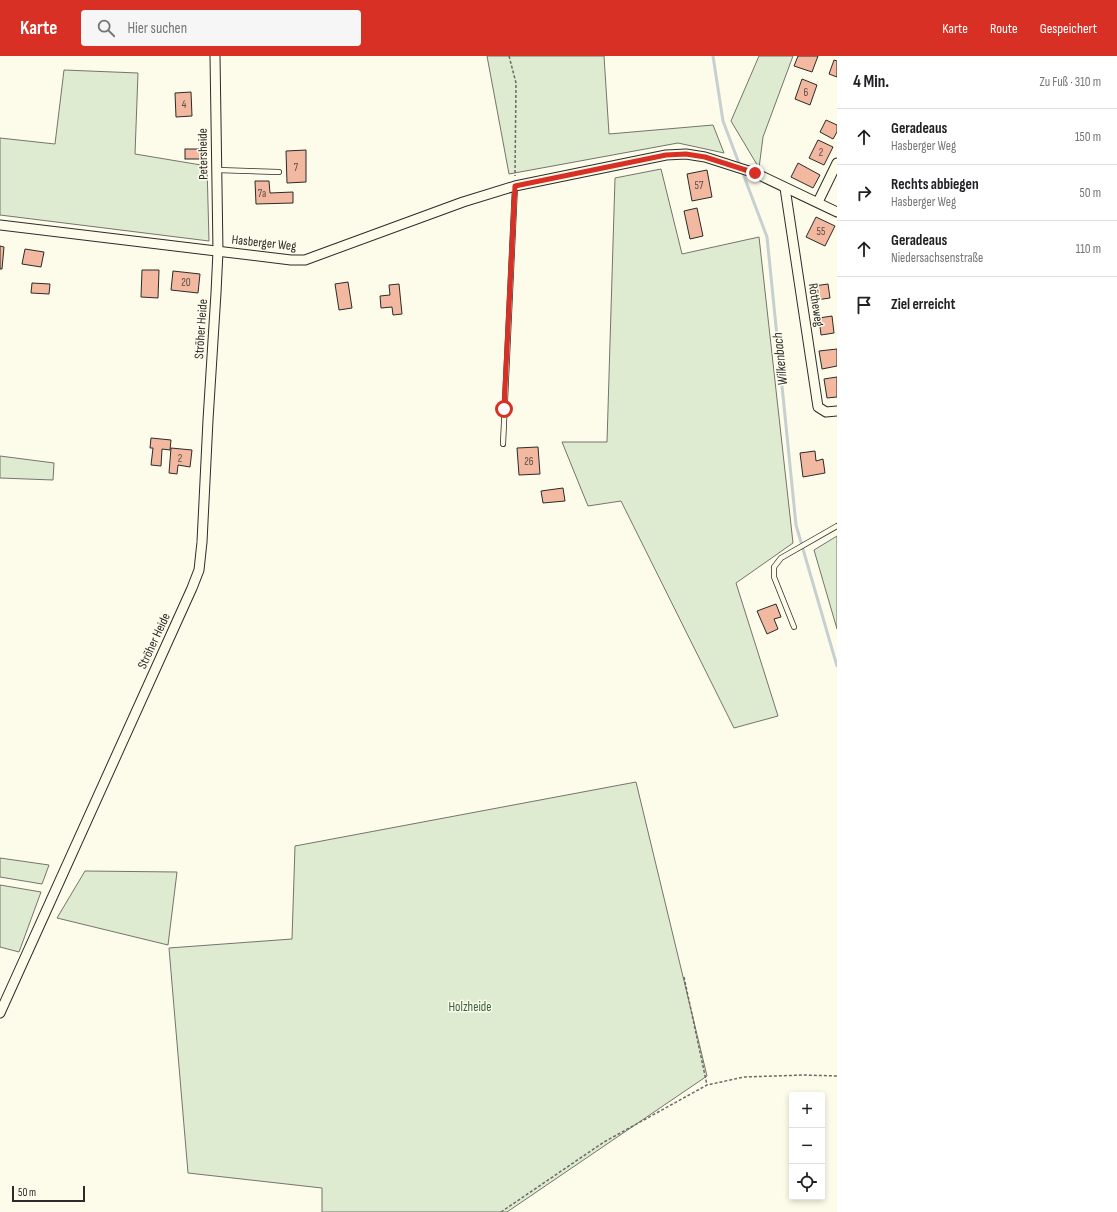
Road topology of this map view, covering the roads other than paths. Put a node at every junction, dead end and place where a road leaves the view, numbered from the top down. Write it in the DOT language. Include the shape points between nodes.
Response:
graph roads {
  1 [pos="215,56"];
  2 [pos="837,163"];
  3 [pos="217,170"];
  4 [pos="279,172"];
  5 [pos="515,186"];
  6 [pos="785,188"];
  7 [pos="818,202"];
  8 [pos="837,212"];
  9 [pos="0,225"];
  10 [pos="218,251"];
  11 [pos="837,411"];
  12 [pos="503,444"];
  13 [pos="837,526"];
  14 [pos="794,627"];
  15 [pos="0,1013"];
  1 -- 3 [label="street, Petersheide"];
  2 -- 7 [label="street"];
  3 -- 4 [label="lane"];
  3 -- 10 [label="street, Petersheide"];
  5 -- 6 [label="street, Hasberger Weg" via="666,155 686,154 705,157 755,173"];
  5 -- 10 [label="street, Hasberger Weg" via="463,202 305,260"];
  5 -- 12 [label="lane"];
  6 -- 7 [label="street, Hasberger Weg"];
  6 -- 11 [label="street, Rötheweg" via="818,407 826,412"];
  7 -- 8 [label="street, Hasberger Weg"];
  9 -- 10 [label="street, Hasberger Weg"];
  10 -- 15 [label="street, Ströher Heide" via="199,570"];
  13 -- 14 [label="lane" via="781,558 774,567 774,577"];
}
